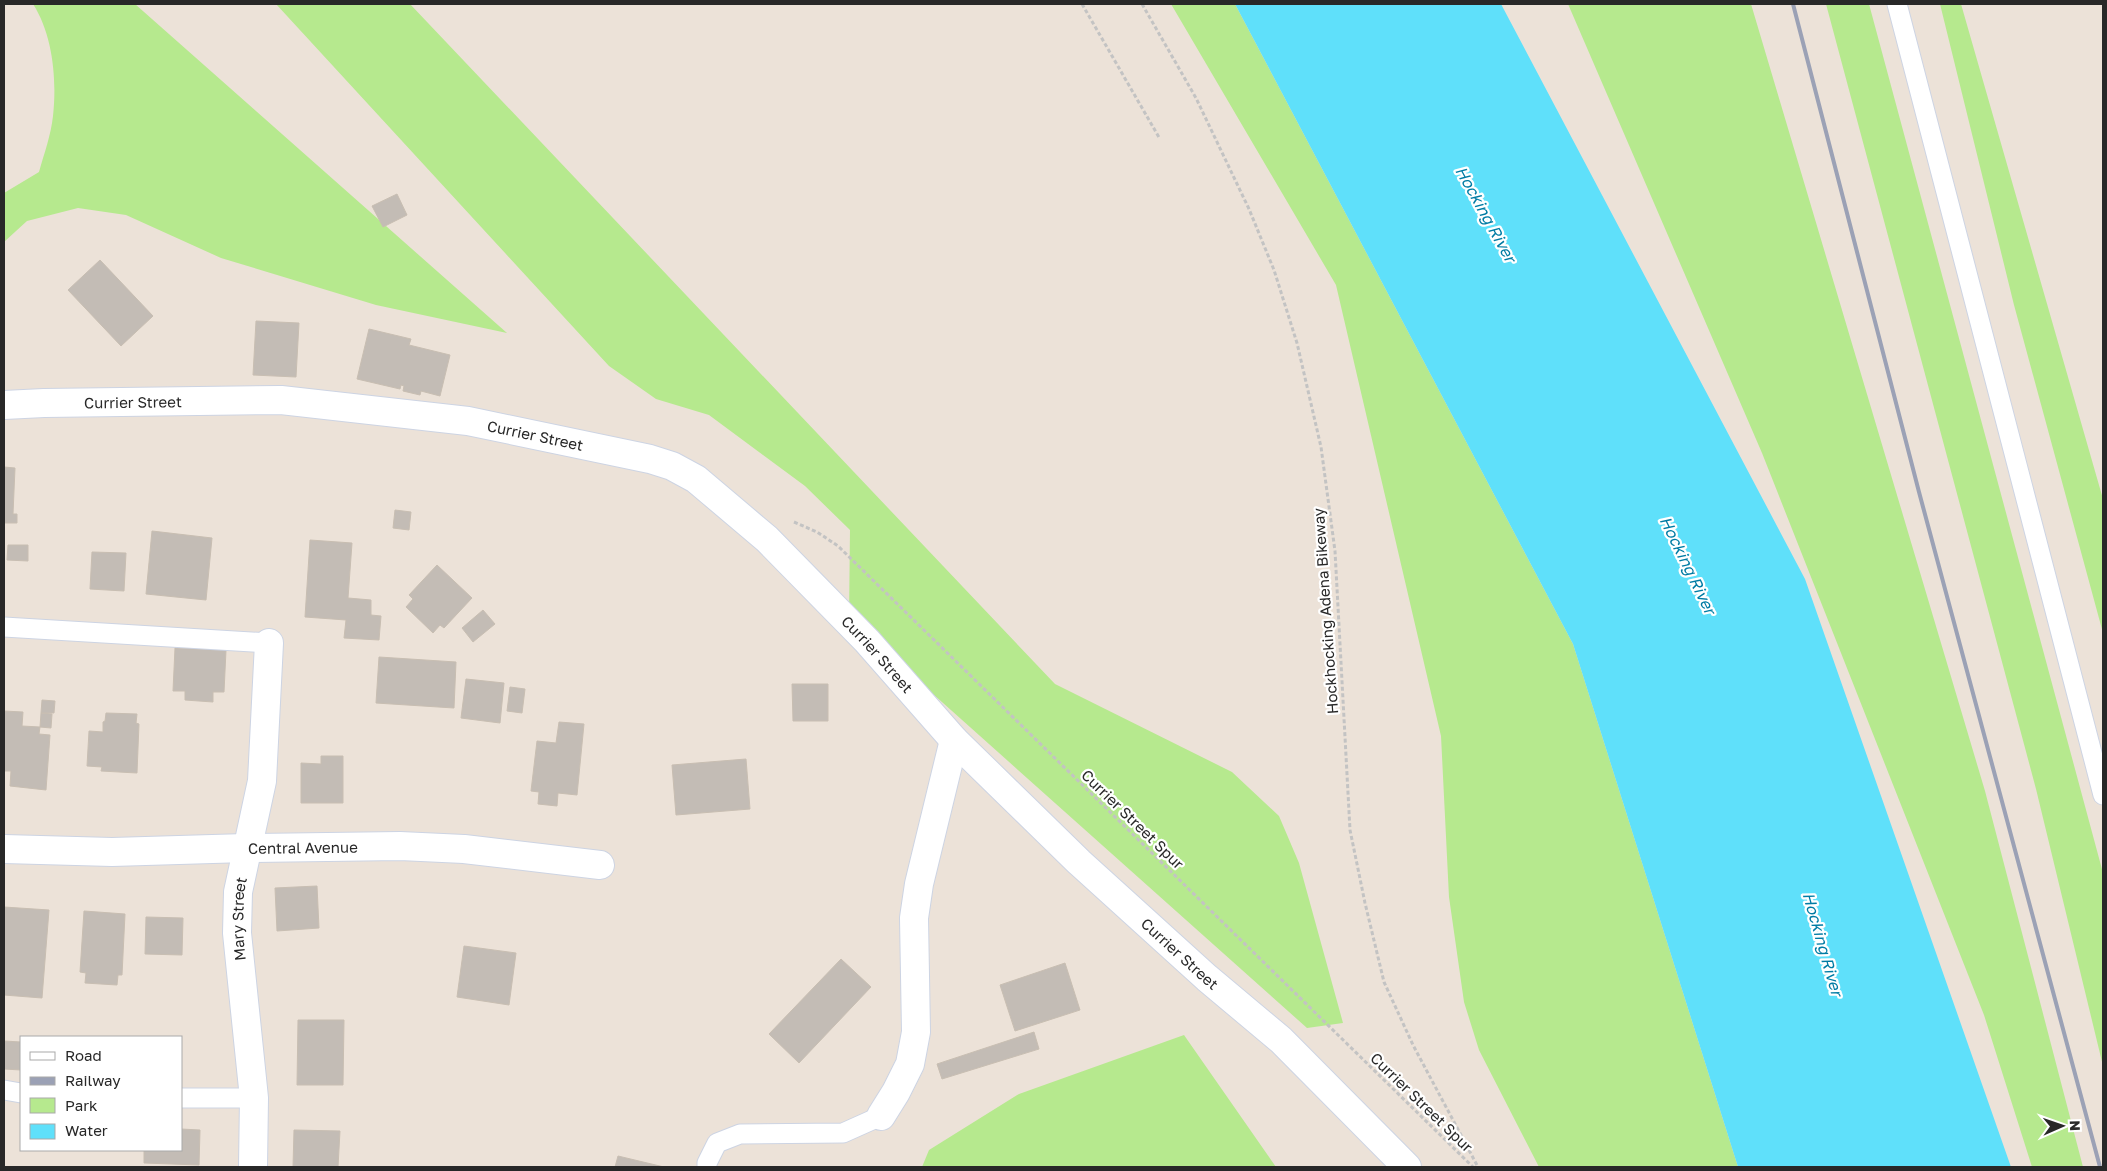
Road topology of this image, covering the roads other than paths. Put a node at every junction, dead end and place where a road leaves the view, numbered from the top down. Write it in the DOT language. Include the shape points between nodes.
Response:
graph roads {
  1 [pos="1898,4"];
  2 [pos="4,405"];
  3 [pos="4,626"];
  4 [pos="269,642"];
  5 [pos="954,740"];
  6 [pos="2103,795"];
  7 [pos="246,848"];
  8 [pos="4,849"];
  9 [pos="600,865"];
  10 [pos="4,1090"];
  11 [pos="20,1093"];
  12 [pos="182,1098"];
  13 [pos="254,1098"];
  14 [pos="881,1116"];
  15 [pos="252,1167"];
  16 [pos="707,1167"];
  17 [pos="1407,1167"];
  1 -- 6 [label="lane"];
  2 -- 5 [label="street, Currier Street" via="266,399 468,421 672,466 696,479 767,539 870,645"];
  3 -- 4 [label="lane"];
  4 -- 7 [label="street, Mary Street" via="262,781"];
  5 -- 14 [label="street" via="919,884 914,918 916,1032 910,1064"];
  5 -- 17 [label="street, Currier Street" via="1079,862 1281,1040"];
  7 -- 8 [label="street, Central Avenue" via="112,852"];
  7 -- 9 [label="street, Central Avenue" via="464,848"];
  7 -- 13 [label="street, Mary Street" via="238,892 238,933"];
  10 -- 11 [label="lane"];
  12 -- 13 [label="lane"];
  13 -- 15 [label="street, Mary Street"];
  14 -- 16 [label="lane" via="843,1133 740,1134 717,1143"];
}
